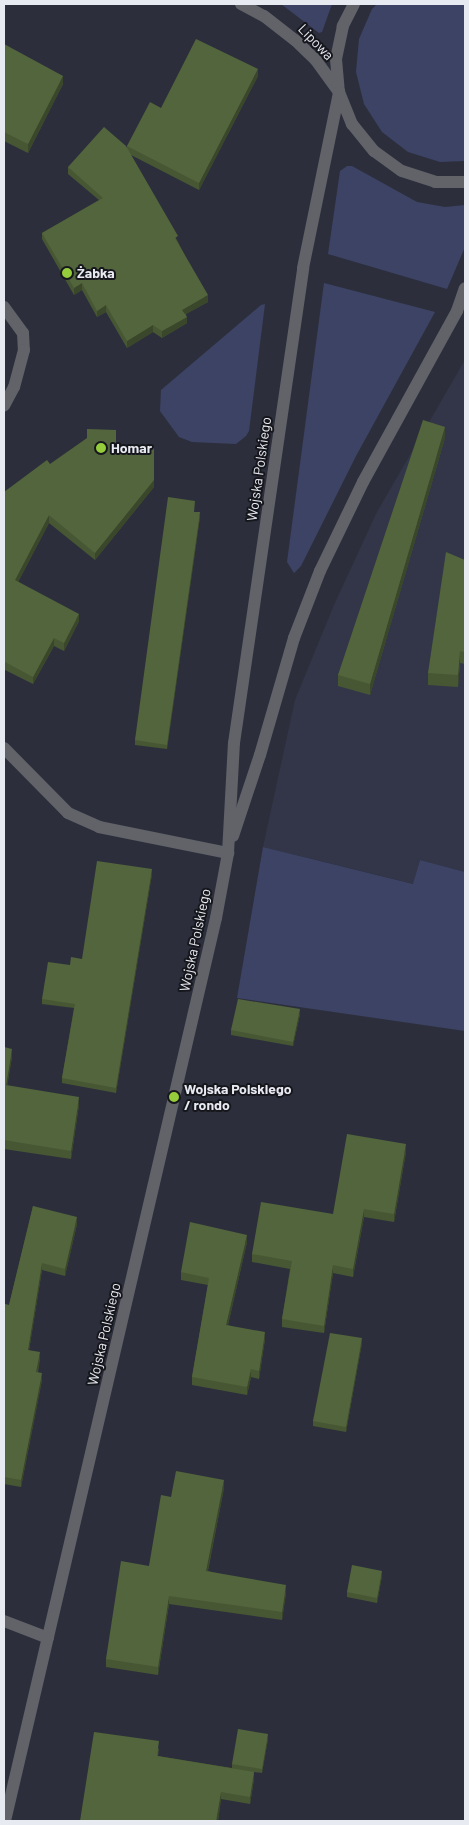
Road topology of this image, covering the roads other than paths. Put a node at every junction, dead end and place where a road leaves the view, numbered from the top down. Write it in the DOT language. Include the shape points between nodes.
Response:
graph roads {
  1 [pos="240,4"];
  2 [pos="354,4"];
  3 [pos="339,92"];
  4 [pos="465,182"];
  5 [pos="465,288"];
  6 [pos="465,300"];
  7 [pos="4,307"];
  8 [pos="457,311"];
  9 [pos="4,406"];
  10 [pos="4,748"];
  11 [pos="228,853"];
  12 [pos="4,1621"];
  13 [pos="48,1638"];
  14 [pos="5,1821"];
  1 -- 3 [label="street, Lipowa" via="264,16 295,40 315,59"];
  2 -- 3 [label="street" via="342,26 336,59"];
  3 -- 4 [label="street" via="352,124 374,151 402,171 435,182"];
  3 -- 11 [label="street, Wojska Polskiego" via="301,278 234,743"];
  5 -- 8 [label="street, Wojska Polskiego"];
  6 -- 8 [label="street"];
  7 -- 9 [label="street" via="23,333 24,350 14,387"];
  8 -- 11 [label="street, Wojska Polskiego" via="363,482 320,572 294,638"];
  10 -- 11 [label="street" via="68,813 99,827"];
  11 -- 13 [label="street, Wojska Polskiego" via="216,918"];
  12 -- 13 [label="street"];
  13 -- 14 [label="street, Wojska Polskiego"];
}
